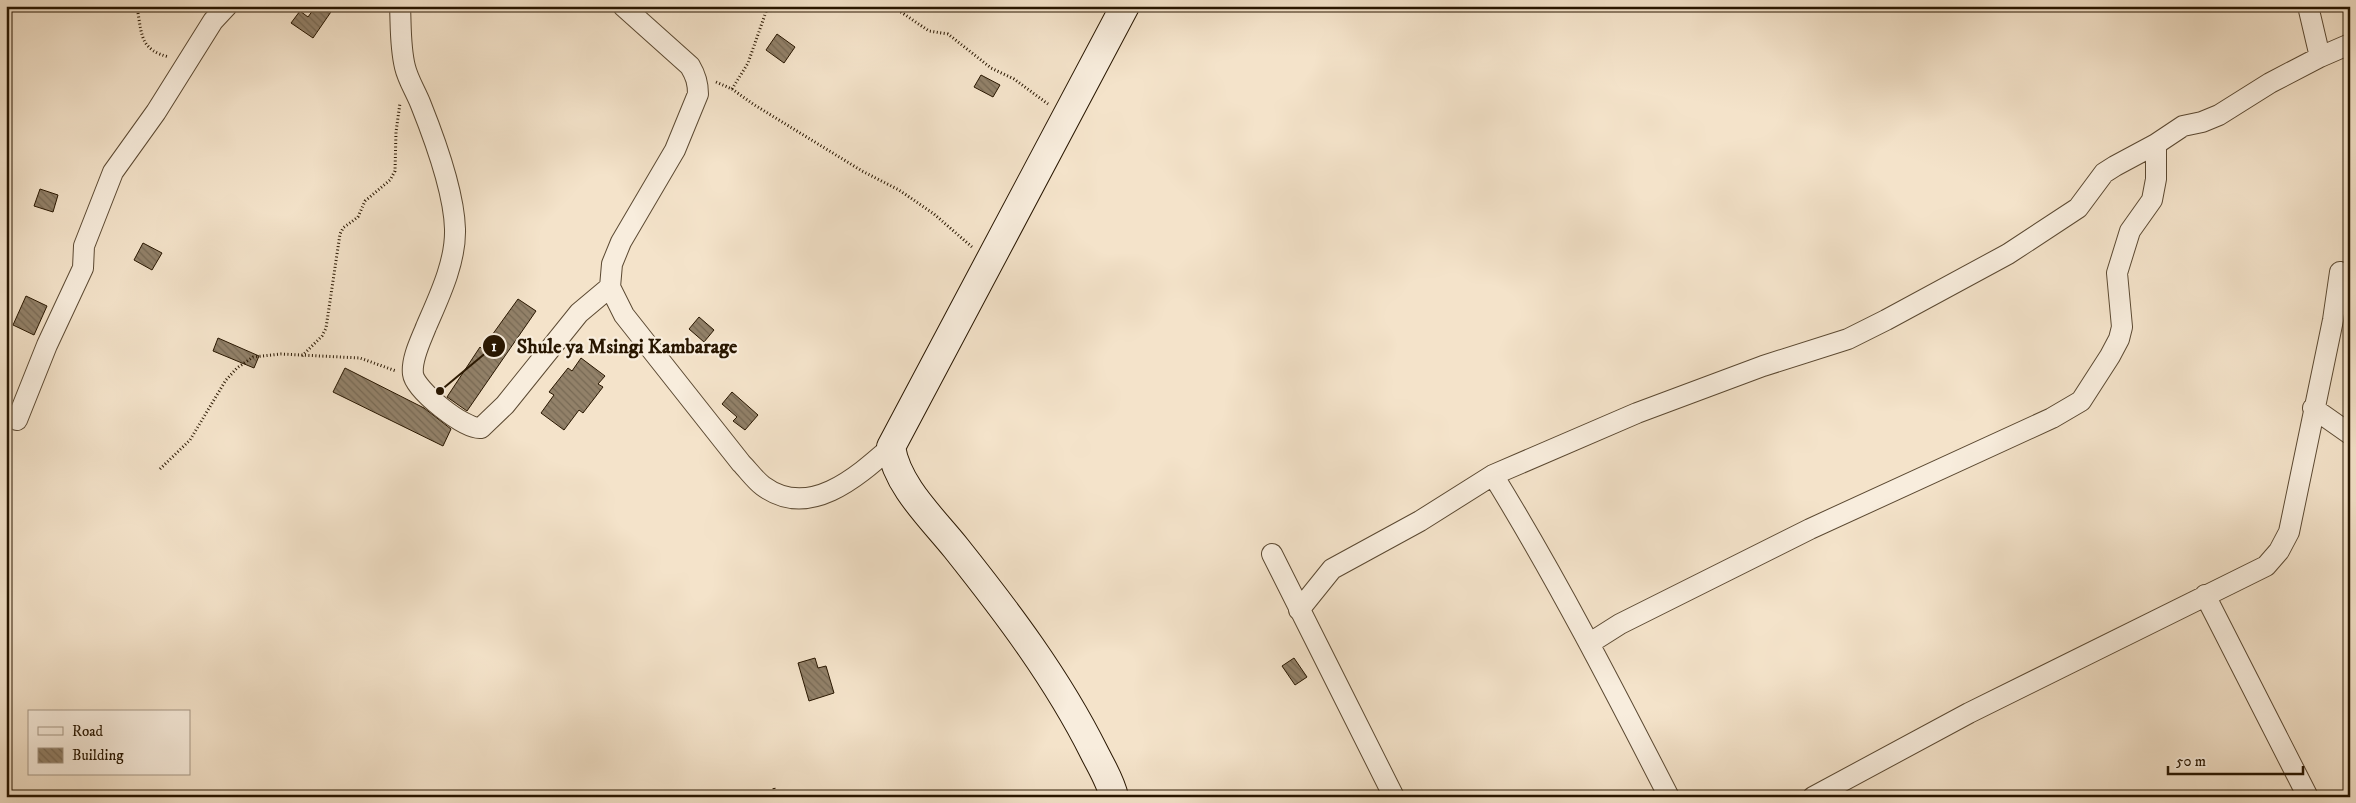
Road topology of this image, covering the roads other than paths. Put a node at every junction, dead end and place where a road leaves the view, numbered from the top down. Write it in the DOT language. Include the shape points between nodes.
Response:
graph roads {
  1 [pos="227,6"];
  2 [pos="400,6"];
  3 [pos="623,6"];
  4 [pos="1125,6"];
  5 [pos="2308,6"];
  6 [pos="2350,44"];
  7 [pos="2320,57"];
  8 [pos="2156,144"];
  9 [pos="2340,272"];
  10 [pos="610,287"];
  11 [pos="2313,408"];
  12 [pos="17,420"];
  13 [pos="2350,434"];
  14 [pos="891,447"];
  15 [pos="1493,475"];
  16 [pos="1272,554"];
  17 [pos="2206,596"];
  18 [pos="1299,610"];
  19 [pos="1590,643"];
  20 [pos="1114,797"];
  21 [pos="1394,797"];
  22 [pos="1669,797"];
  23 [pos="1813,797"];
  24 [pos="2308,797"];
  1 -- 12 [label="street" via="213,21 156,112 113,172 84,246 83,268"];
  2 -- 10 [label="street" via="405,67 442,167 454,207 455,231 452,255 418,348 413,371 415,380 437,404 467,425 481,428 505,405 579,313"];
  3 -- 10 [label="street" via="690,66 696,76 698,94 675,150 622,242 612,264"];
  4 -- 14 [label="street"];
  5 -- 7 [label="street"];
  6 -- 7 [label="street"];
  7 -- 8 [label="street" via="2219,115 2183,126"];
  8 -- 15 [label="street" via="2104,173 2078,208 2008,254 1848,339 1763,366 1637,413"];
  8 -- 19 [label="street" via="2152,200 2130,231 2117,273 2122,327 2119,339 2081,401 2052,418 1819,525 1620,624"];
  9 -- 11 [label="street"];
  10 -- 14 [label="street" via="624,315 763,486 786,496 812,498 834,491"];
  11 -- 13 [label="street"];
  11 -- 17 [label="street" via="2289,532 2278,552 2266,566"];
  14 -- 20 [label="street" via="893,460 909,489 999,602 1075,714"];
  15 -- 18 [label="street" via="1420,521 1332,570"];
  15 -- 19 [label="street"];
  16 -- 18 [label="street"];
  17 -- 23 [label="street" via="1970,713"];
  17 -- 24 [label="street"];
  18 -- 21 [label="street"];
  19 -- 22 [label="street"];
}
